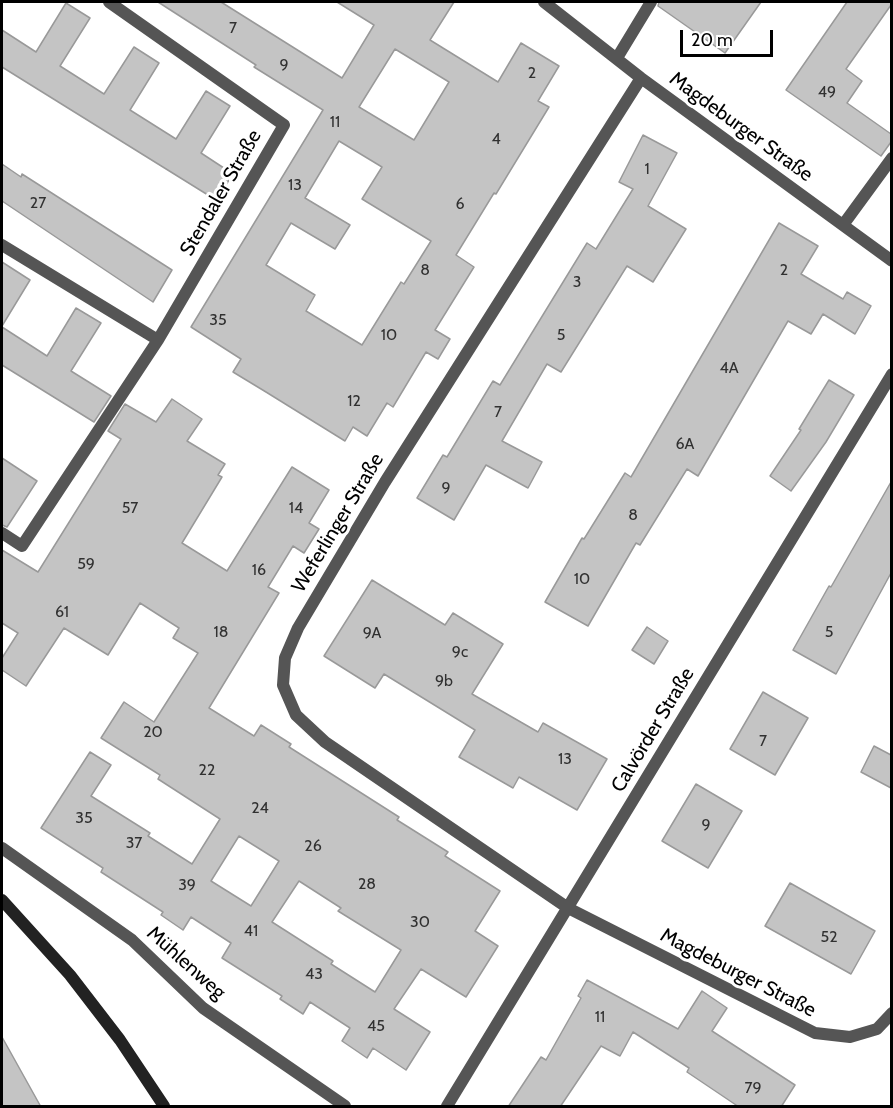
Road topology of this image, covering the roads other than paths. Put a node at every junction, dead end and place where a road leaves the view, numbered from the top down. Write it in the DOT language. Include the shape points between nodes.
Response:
graph roads {
  1 [pos="109,2"];
  2 [pos="544,2"];
  3 [pos="651,2"];
  4 [pos="617,58"];
  5 [pos="641,78"];
  6 [pos="891,158"];
  7 [pos="843,225"];
  8 [pos="2,245"];
  9 [pos="891,261"];
  10 [pos="158,340"];
  11 [pos="891,374"];
  12 [pos="2,533"];
  13 [pos="2,848"];
  14 [pos="2,900"];
  15 [pos="568,908"];
  16 [pos="891,1013"];
  17 [pos="164,1107"];
  18 [pos="345,1107"];
  19 [pos="447,1107"];
  1 -- 10 [label="street, Stendaler Straße" via="284,124"];
  2 -- 4 [label="street, Magdeburger Straße"];
  3 -- 4 [label="street"];
  4 -- 5 [label="street, Magdeburger Straße"];
  5 -- 7 [label="street, Magdeburger Straße"];
  5 -- 15 [label="street, Weferlinger Straße" via="385,482 298,628 285,658 283,685 296,716 325,742"];
  6 -- 7 [label="street"];
  7 -- 9 [label="street, Magdeburger Straße"];
  8 -- 10 [label="street"];
  10 -- 12 [label="street, Stendaler Straße" via="22,546"];
  11 -- 15 [label="street, Calvörder Straße"];
  13 -- 18 [label="street, Mühlenweg" via="132,940 203,1008"];
  14 -- 17 [label="street" via="70,975 120,1040"];
  15 -- 16 [label="street, Magdeburger Straße" via="815,1033 850,1037 877,1029"];
  15 -- 19 [label="street, Calvörder Straße"];
}
